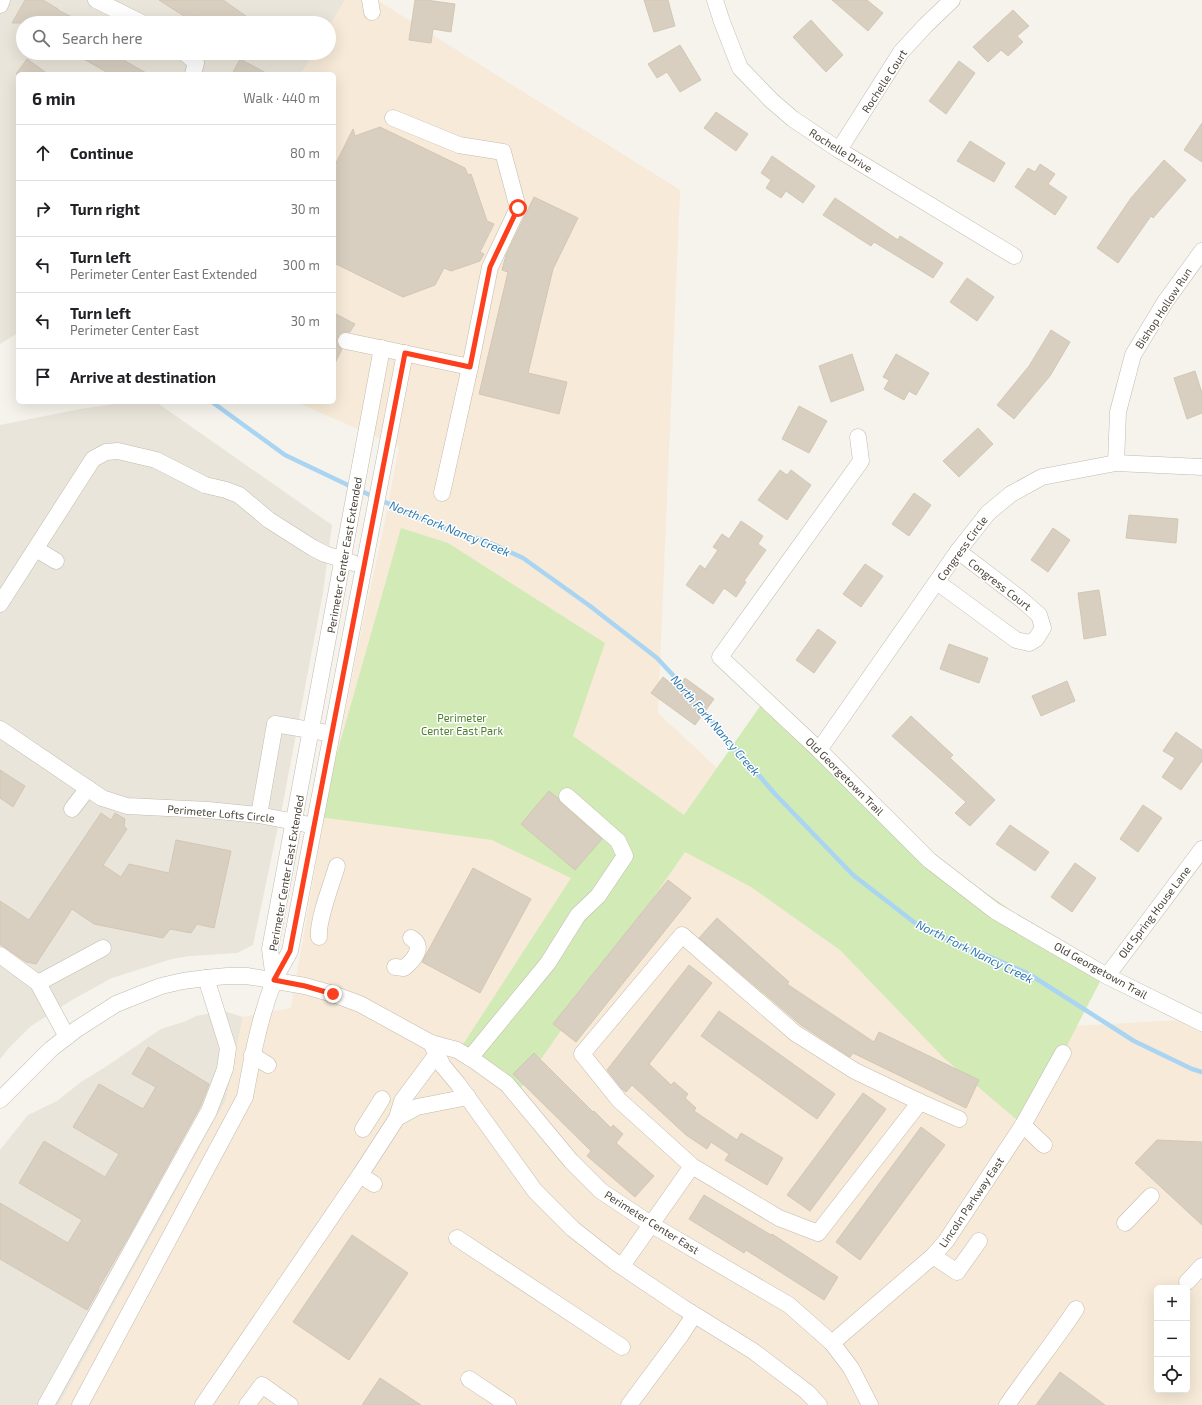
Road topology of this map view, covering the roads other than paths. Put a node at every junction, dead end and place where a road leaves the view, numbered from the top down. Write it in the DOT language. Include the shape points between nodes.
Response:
graph roads {
  1 [pos="2,0"];
  2 [pos="96,0"];
  3 [pos="715,0"];
  4 [pos="952,0"];
  5 [pos="0,5"];
  6 [pos="128,16"];
  7 [pos="193,60"];
  8 [pos="194,72"];
  9 [pos="393,118"];
  10 [pos="839,150"];
  11 [pos="1202,251"];
  12 [pos="1014,256"];
  13 [pos="346,341"];
  14 [pos="382,348"];
  15 [pos="405,353"];
  16 [pos="470,367"];
  17 [pos="858,437"];
  18 [pos="1116,462"];
  19 [pos="1202,466"];
  20 [pos="442,493"];
  21 [pos="36,548"];
  22 [pos="958,551"];
  23 [pos="56,561"];
  24 [pos="342,561"];
  25 [pos="364,566"];
  26 [pos="937,582"];
  27 [pos="0,604"];
  28 [pos="0,729"];
  29 [pos="312,730"];
  30 [pos="331,734"];
  31 [pos="819,750"];
  32 [pos="88,788"];
  33 [pos="567,796"];
  34 [pos="72,809"];
  35 [pos="259,814"];
  36 [pos="295,822"];
  37 [pos="314,825"];
  38 [pos="1202,849"];
  39 [pos="337,866"];
  40 [pos="301,893"];
  41 [pos="325,903"];
  42 [pos="319,937"];
  43 [pos="411,938"];
  44 [pos="103,948"];
  45 [pos="0,956"];
  46 [pos="395,967"];
  47 [pos="1107,976"];
  48 [pos="206,978"];
  49 [pos="274,980"];
  50 [pos="38,983"];
  51 [pos="1202,1023"];
  52 [pos="67,1036"];
  53 [pos="434,1048"];
  54 [pos="1063,1053"];
  55 [pos="252,1055"];
  56 [pos="470,1058"];
  57 [pos="268,1065"];
  58 [pos="468,1097"];
  59 [pos="382,1098"];
  60 [pos="0,1100"];
  61 [pos="920,1102"];
  62 [pos="397,1118"];
  63 [pos="959,1119"];
  64 [pos="1023,1125"];
  65 [pos="363,1129"];
  66 [pos="1044,1145"];
  67 [pos="692,1166"];
  68 [pos="360,1175"];
  69 [pos="374,1184"];
  70 [pos="1151,1196"];
  71 [pos="1125,1223"];
  72 [pos="652,1224"];
  73 [pos="457,1238"];
  74 [pos="979,1241"];
  75 [pos="933,1256"];
  76 [pos="622,1266"];
  77 [pos="1202,1266"];
  78 [pos="1186,1282"];
  79 [pos="1076,1309"];
  80 [pos="694,1315"];
  81 [pos="832,1343"];
  82 [pos="622,1347"];
  83 [pos="469,1379"];
  84 [pos="46,1405"];
  85 [pos="80,1405"];
  86 [pos="203,1405"];
  87 [pos="247,1405"];
  88 [pos="290,1405"];
  89 [pos="508,1405"];
  90 [pos="629,1405"];
  91 [pos="819,1405"];
  92 [pos="870,1405"];
  93 [pos="1008,1405"];
  1 -- 5 [label="street"];
  2 -- 6 [label="street"];
  3 -- 10 [label="street, Rochelle Drive" via="740,68 793,119"];
  4 -- 10 [label="street, Rochelle Court" via="901,52"];
  7 -- 8 [label="street" via="196,63"];
  9 -- 16 [label="street" via="459,145 503,152 518,208 490,267"];
  10 -- 12 [label="street, Rochelle Drive"];
  11 -- 18 [label="street, Bishop Hollow Run" via="1165,302 1133,354 1118,412"];
  13 -- 14 [label="street"];
  14 -- 15 [label="street"];
  14 -- 24 [label="street, Perimeter Center East Extended"];
  15 -- 16 [label="street"];
  15 -- 25 [label="street, Perimeter Center East Extended"];
  16 -- 20 [label="street"];
  17 -- 31 [label="street, Old Georgetown Trail" via="861,461 720,657"];
  18 -- 19 [label="street, Congress Circle"];
  18 -- 22 [label="street, Congress Circle" via="1042,477 1011,494 988,513"];
  21 -- 23 [label="street"];
  21 -- 24 [label="street" via="93,459 106,452 118,451 156,460 205,486 239,495 268,520 313,548"];
  21 -- 27 [label="street"];
  22 -- 26 [label="street, Congress Circle"];
  22 -- 26 [label="street, Congress Court" via="1039,615 1043,628 1036,639 1029,643 1016,640"];
  24 -- 25 [label="street"];
  24 -- 29 [label="street, Perimeter Center East Extended"];
  25 -- 30 [label="street, Perimeter Center East Extended"];
  26 -- 31 [label="street, Congress Circle"];
  28 -- 32 [label="street, Perimeter Lofts Circle"];
  29 -- 30 [label="street"];
  29 -- 35 [label="street" via="275,724"];
  29 -- 36 [label="street, Perimeter Center East Extended"];
  30 -- 37 [label="street, Perimeter Center East Extended"];
  31 -- 47 [label="street, Old Georgetown Trail" via="929,860 995,911"];
  32 -- 34 [label="street"];
  32 -- 35 [label="street, Perimeter Lofts Circle" via="102,798 127,806"];
  33 -- 56 [label="street" via="618,842 625,856 598,896 578,916 548,963"];
  35 -- 36 [label="street, Perimeter Lofts Circle"];
  36 -- 37 [label="street, Perimeter Lofts Circle"];
  36 -- 49 [label="street, Perimeter Center East Extended" via="270,949"];
  37 -- 40 [label="street, Perimeter Center East Extended"];
  38 -- 47 [label="street, Old Spring House Lane"];
  39 -- 41 [label="street"];
  40 -- 41 [label="street"];
  40 -- 49 [label="street, Perimeter Center East Extended" via="290,951"];
  41 -- 42 [label="street"];
  43 -- 46 [label="street" via="417,942 416,956 404,968"];
  44 -- 50 [label="street"];
  45 -- 50 [label="street"];
  47 -- 51 [label="street, Old Georgetown Trail"];
  48 -- 49 [label="street, Perimeter Center East" via="247,976"];
  48 -- 52 [label="street, Perimeter Center East" via="176,982 139,994 96,1015"];
  48 -- 84 [label="street" via="228,1048 225,1069 209,1111"];
  49 -- 53 [label="street, Perimeter Center East" via="305,986 360,1004"];
  49 -- 55 [label="street"];
  50 -- 52 [label="street"];
  52 -- 60 [label="street, Perimeter Center East"];
  53 -- 56 [label="street, Perimeter Center East" via="457,1050"];
  53 -- 58 [label="street, Perimeter Center East" via="443,1066"];
  53 -- 62 [label="street" via="402,1101"];
  54 -- 64 [label="street, Lincoln Parkway East"];
  55 -- 57 [label="street"];
  55 -- 85 [label="street" via="245,1097"];
  56 -- 72 [label="street, Perimeter Center East" via="507,1084 571,1161 601,1190"];
  58 -- 62 [label="street" via="417,1107"];
  58 -- 76 [label="street, Perimeter Center East" via="535,1191 573,1229"];
  59 -- 65 [label="street"];
  61 -- 63 [label="street"];
  61 -- 67 [label="street" via="818,1233 779,1218"];
  61 -- 67 [label="street" via="855,1071 795,1033 682,935 582,1054 619,1100"];
  62 -- 68 [label="street"];
  64 -- 66 [label="street"];
  64 -- 75 [label="street, Lincoln Parkway East" via="946,1241"];
  67 -- 72 [label="street"];
  68 -- 69 [label="street"];
  68 -- 86 [label="street"];
  70 -- 71 [label="street"];
  72 -- 76 [label="street"];
  72 -- 81 [label="street, Perimeter Center East" via="789,1306"];
  73 -- 82 [label="street"];
  74 -- 75 [label="street" via="957,1272"];
  75 -- 81 [label="street, Lincoln Parkway East"];
  76 -- 80 [label="street, Perimeter Center East"];
  77 -- 78 [label="street"];
  79 -- 93 [label="street"];
  80 -- 90 [label="street"];
  80 -- 91 [label="street, Perimeter Center East" via="753,1352 807,1392"];
  81 -- 92 [label="street, Perimeter Center East" via="852,1368"];
  83 -- 89 [label="street"];
  87 -- 88 [label="street" via="262,1385"];
}
